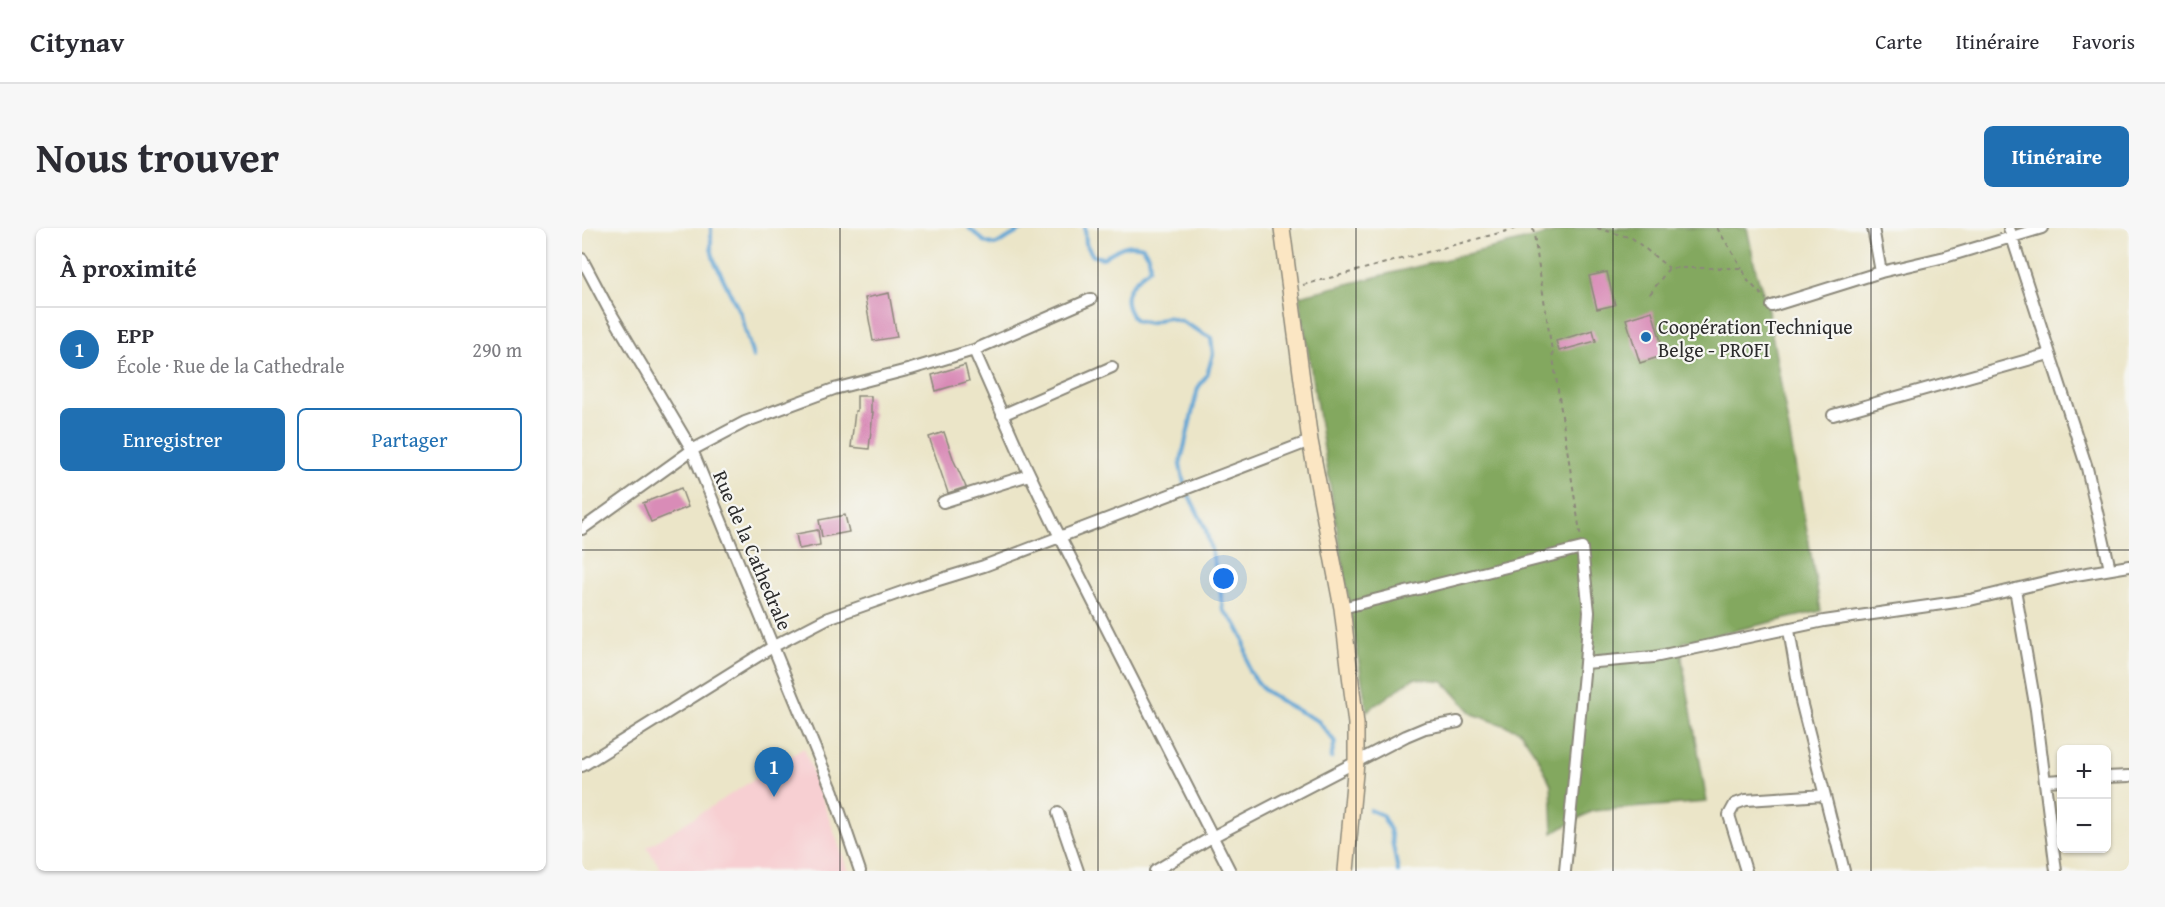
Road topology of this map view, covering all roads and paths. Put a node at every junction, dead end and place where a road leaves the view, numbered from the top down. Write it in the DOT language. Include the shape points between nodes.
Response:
graph roads {
  1 [pos="1282,228"];
  2 [pos="1518,228"];
  3 [pos="1533,228"];
  4 [pos="1597,228"];
  5 [pos="1717,228"];
  6 [pos="1873,228"];
  7 [pos="2042,228"];
  8 [pos="2010,233"];
  9 [pos="582,259"];
  10 [pos="1669,268"];
  11 [pos="1742,268"];
  12 [pos="1881,272"];
  13 [pos="1291,288"];
  14 [pos="1650,294"];
  15 [pos="1091,299"];
  16 [pos="1772,306"];
  17 [pos="974,350"];
  18 [pos="2049,354"];
  19 [pos="1112,367"];
  20 [pos="1002,414"];
  21 [pos="1833,415"];
  22 [pos="1310,441"];
  23 [pos="692,450"];
  24 [pos="1029,475"];
  25 [pos="943,502"];
  26 [pos="582,529"];
  27 [pos="1060,537"];
  28 [pos="1582,548"];
  29 [pos="2129,566"];
  30 [pos="2110,568"];
  31 [pos="2015,588"];
  32 [pos="1342,608"];
  33 [pos="1789,630"];
  34 [pos="774,646"];
  35 [pos="1585,663"];
  36 [pos="1458,722"];
  37 [pos="1356,762"];
  38 [pos="582,766"];
  39 [pos="2129,776"];
  40 [pos="2111,777"];
  41 [pos="2057,780"];
  42 [pos="2046,781"];
  43 [pos="1824,795"];
  44 [pos="1058,813"];
  45 [pos="1212,837"];
  46 [pos="860,871"];
  47 [pos="1078,871"];
  48 [pos="1155,871"];
  49 [pos="1230,871"];
  50 [pos="1346,871"];
  51 [pos="1565,871"];
  52 [pos="1746,871"];
  53 [pos="1844,871"];
  54 [pos="2056,871"];
  1 -- 13 [label="street"];
  2 -- 13 [label="path"];
  3 -- 28 [label="path"];
  4 -- 10 [label="path" via="1632,238"];
  5 -- 11 [label="path"];
  6 -- 12 [label="street"];
  7 -- 8 [label="street"];
  8 -- 12 [label="street"];
  8 -- 18 [label="street"];
  9 -- 23 [label="street, Rue de la Cathedrale"];
  10 -- 11 [label="path"];
  10 -- 14 [label="path"];
  11 -- 16 [label="path" via="1748,281"];
  12 -- 16 [label="street"];
  13 -- 22 [label="street"];
  15 -- 17 [label="street"];
  17 -- 20 [label="street"];
  17 -- 23 [label="street" via="834,389 745,423"];
  18 -- 21 [label="street"];
  18 -- 30 [label="street" via="2087,468"];
  19 -- 20 [label="street"];
  20 -- 24 [label="street"];
  22 -- 27 [label="street"];
  22 -- 32 [label="street"];
  23 -- 26 [label="street"];
  23 -- 34 [label="street, Rue de la Cathedrale"];
  24 -- 25 [label="street"];
  24 -- 27 [label="street"];
  27 -- 34 [label="street" via="862,605"];
  27 -- 45 [label="street"];
  28 -- 32 [label="street"];
  28 -- 35 [label="street" via="1589,612"];
  29 -- 30 [label="street"];
  30 -- 31 [label="street"];
  31 -- 33 [label="street" via="1970,600 1824,621"];
  31 -- 42 [label="street"];
  32 -- 37 [label="street" via="1356,724"];
  33 -- 35 [label="street" via="1654,657"];
  33 -- 43 [label="street"];
  34 -- 38 [label="street"];
  34 -- 46 [label="street, Rue de la Cathedrale"];
  35 -- 51 [label="street"];
  36 -- 37 [label="street" via="1425,728"];
  37 -- 45 [label="street"];
  37 -- 50 [label="street"];
  39 -- 40 [label="street"];
  41 -- 42 [label="street"];
  42 -- 54 [label="street"];
  43 -- 52 [label="street" via="1736,804 1729,815"];
  43 -- 53 [label="street"];
  44 -- 47 [label="street"];
  45 -- 48 [label="street"];
  45 -- 49 [label="street"];
}
